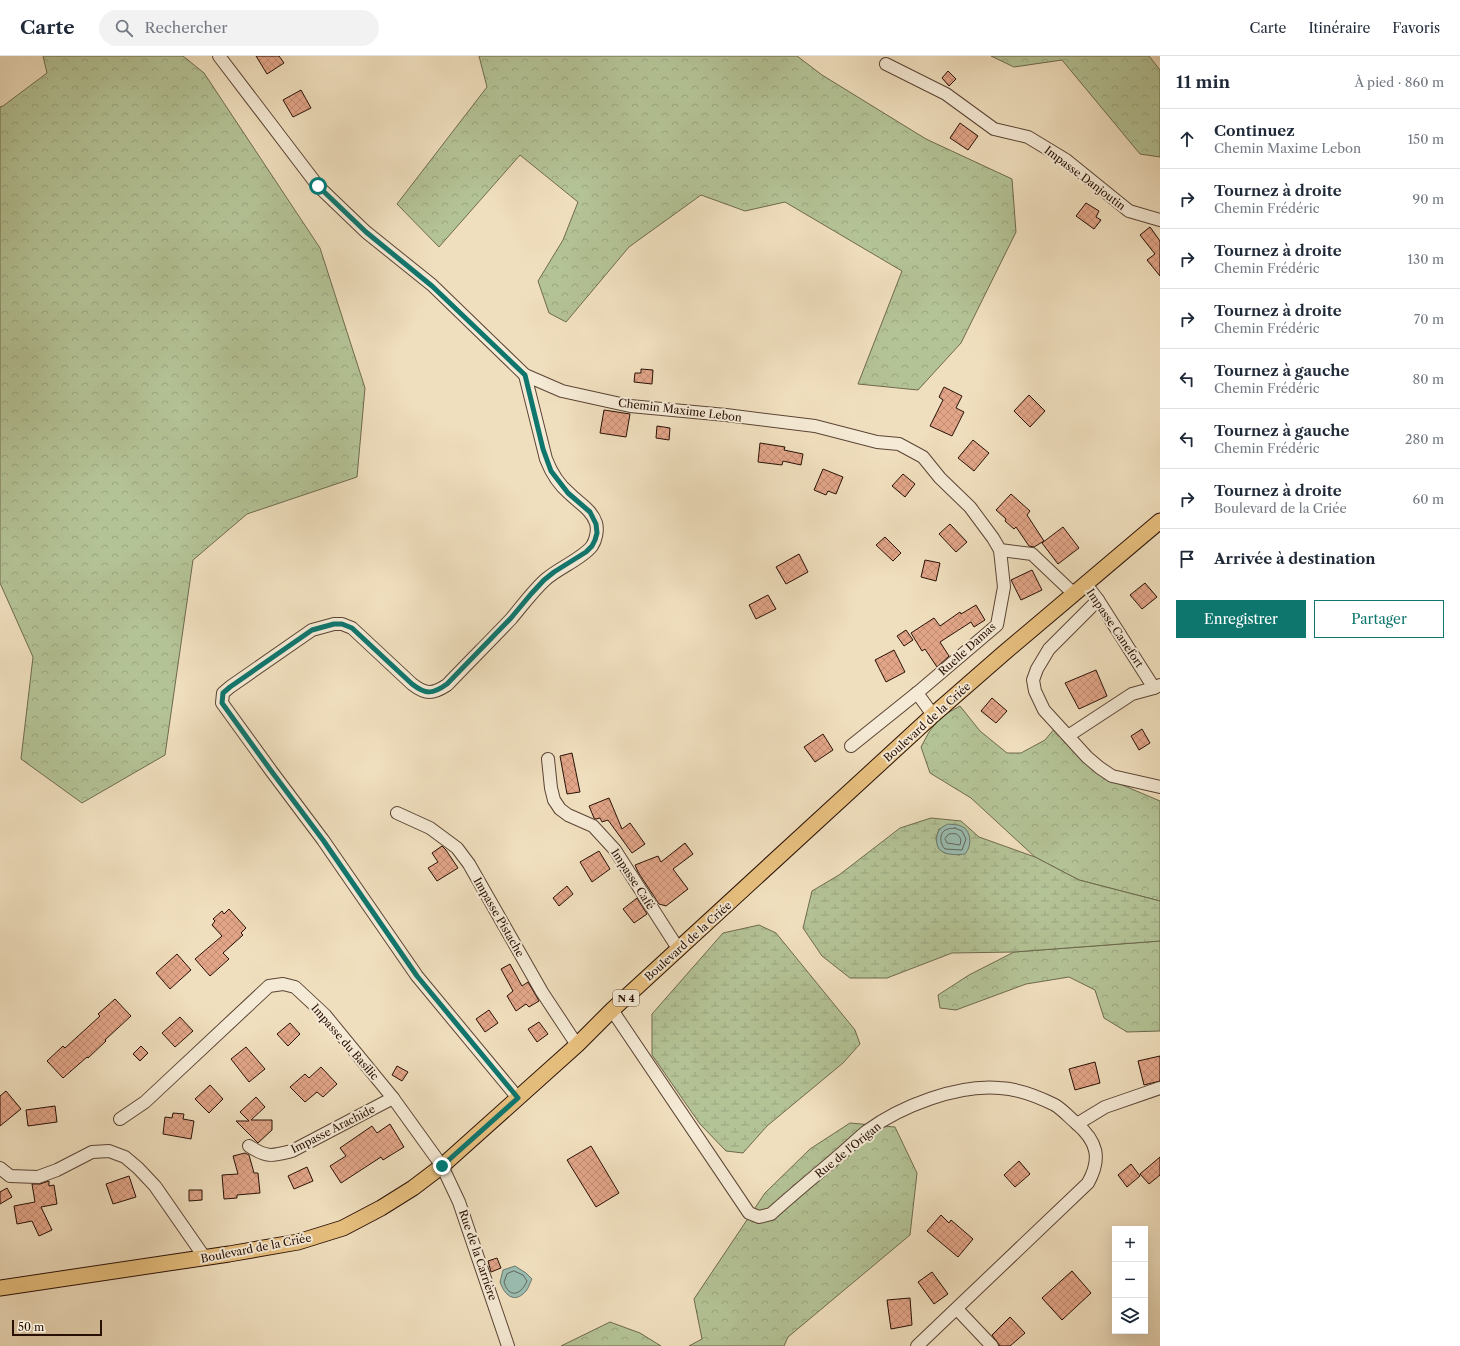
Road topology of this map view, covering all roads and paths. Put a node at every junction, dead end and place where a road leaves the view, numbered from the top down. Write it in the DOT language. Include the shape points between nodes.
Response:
graph roads {
  1 [pos="219,56"];
  2 [pos="886,64"];
  3 [pos="1160,220"];
  4 [pos="525,375"];
  5 [pos="1160,521"];
  6 [pos="1000,550"];
  7 [pos="1085,583"];
  8 [pos="1073,593"];
  9 [pos="1098,600"];
  10 [pos="1157,686"];
  11 [pos="917,693"];
  12 [pos="933,715"];
  13 [pos="1068,736"];
  14 [pos="850,746"];
  15 [pos="548,759"];
  16 [pos="1160,787"];
  17 [pos="397,813"];
  18 [pos="679,950"];
  19 [pos="612,1010"];
  20 [pos="577,1045"];
  21 [pos="1160,1088"];
  22 [pos="393,1098"];
  23 [pos="518,1098"];
  24 [pos="120,1119"];
  25 [pos="1077,1124"];
  26 [pos="249,1146"];
  27 [pos="442,1166"];
  28 [pos="0,1168"];
  29 [pos="205,1258"];
  30 [pos="0,1288"];
  31 [pos="956,1309"];
  32 [pos="508,1346"];
  33 [pos="917,1346"];
  34 [pos="992,1346"];
  1 -- 4 [label="street, Chemin Maxime Lebon" via="318,186 366,232 432,286"];
  2 -- 3 [label="street, Impasse Danjoutin" via="946,94 994,129 1028,137 1066,160 1129,211"];
  4 -- 6 [label="street, Chemin Maxime Lebon" via="562,391 630,406 815,426 877,442 899,444 923,457 970,507"];
  4 -- 23 [label="street" via="544,454 551,471 568,493 590,512 596,524 597,533 592,546 544,580 463,668 436,691 421,691 352,628 334,624 312,630 301,637 230,687 223,693 222,698 225,707 323,840 417,976"];
  5 -- 7 [label="main road, Boulevard de la Criée / N 4"];
  6 -- 8 [label="street" via="1032,554"];
  6 -- 11 [label="street, Ruelle Damas" via="1004,587 997,625"];
  7 -- 8 [label="main road, Boulevard de la Criée / N 4"];
  7 -- 9 [label="street, Impasse Canefort"];
  8 -- 12 [label="main road, Boulevard de la Criée / N 4"];
  9 -- 10 [label="street, Impasse Canefort"];
  9 -- 13 [label="street" via="1049,649 1033,680 1044,710"];
  10 -- 13 [label="street" via="1132,694"];
  11 -- 12 [label="street"];
  11 -- 14 [label="street, Ruelle Damas"];
  12 -- 18 [label="main road, Boulevard de la Criée / N 4"];
  13 -- 16 [label="street" via="1087,757 1112,776"];
  15 -- 18 [label="street, Impasse Café" via="551,788 560,809 593,826 616,850"];
  17 -- 20 [label="street, Impasse Pistache" via="430,828 457,848 469,864 542,992"];
  18 -- 19 [label="main road, Boulevard de la Criée / N 4"];
  19 -- 20 [label="main road, Boulevard de la Criée / N 4"];
  19 -- 25 [label="street, Rue de l'Origan" via="749,1213 759,1217 771,1214 868,1131 922,1102 978,1088 1001,1088 1021,1092 1056,1106"];
  20 -- 23 [label="main road, Boulevard de la Criée / N 4"];
  21 -- 25 [label="street" via="1105,1107"];
  22 -- 24 [label="street, Impasse du Basilic" via="325,1015 295,987 283,984 269,986 145,1102"];
  22 -- 26 [label="street, Impasse Arachide" via="292,1151 275,1155 261,1154"];
  22 -- 27 [label="street, Impasse du Basilic"];
  23 -- 27 [label="main road, Boulevard de la Criée / N 4"];
  25 -- 31 [label="street, Rue de l'Origan" via="1086,1132 1095,1147 1097,1157 1088,1184"];
  27 -- 29 [label="main road, Boulevard de la Criée / N 4" via="413,1188 344,1228 298,1242"];
  27 -- 32 [label="street, Rue de la Carrière" via="459,1202"];
  28 -- 29 [label="street" via="10,1176 38,1177 92,1152 108,1151 125,1157 155,1186"];
  29 -- 30 [label="main road, Boulevard de la Criée / N 4"];
  31 -- 33 [label="street, Rue de l'Origan"];
  31 -- 34 [label="street"];
}
